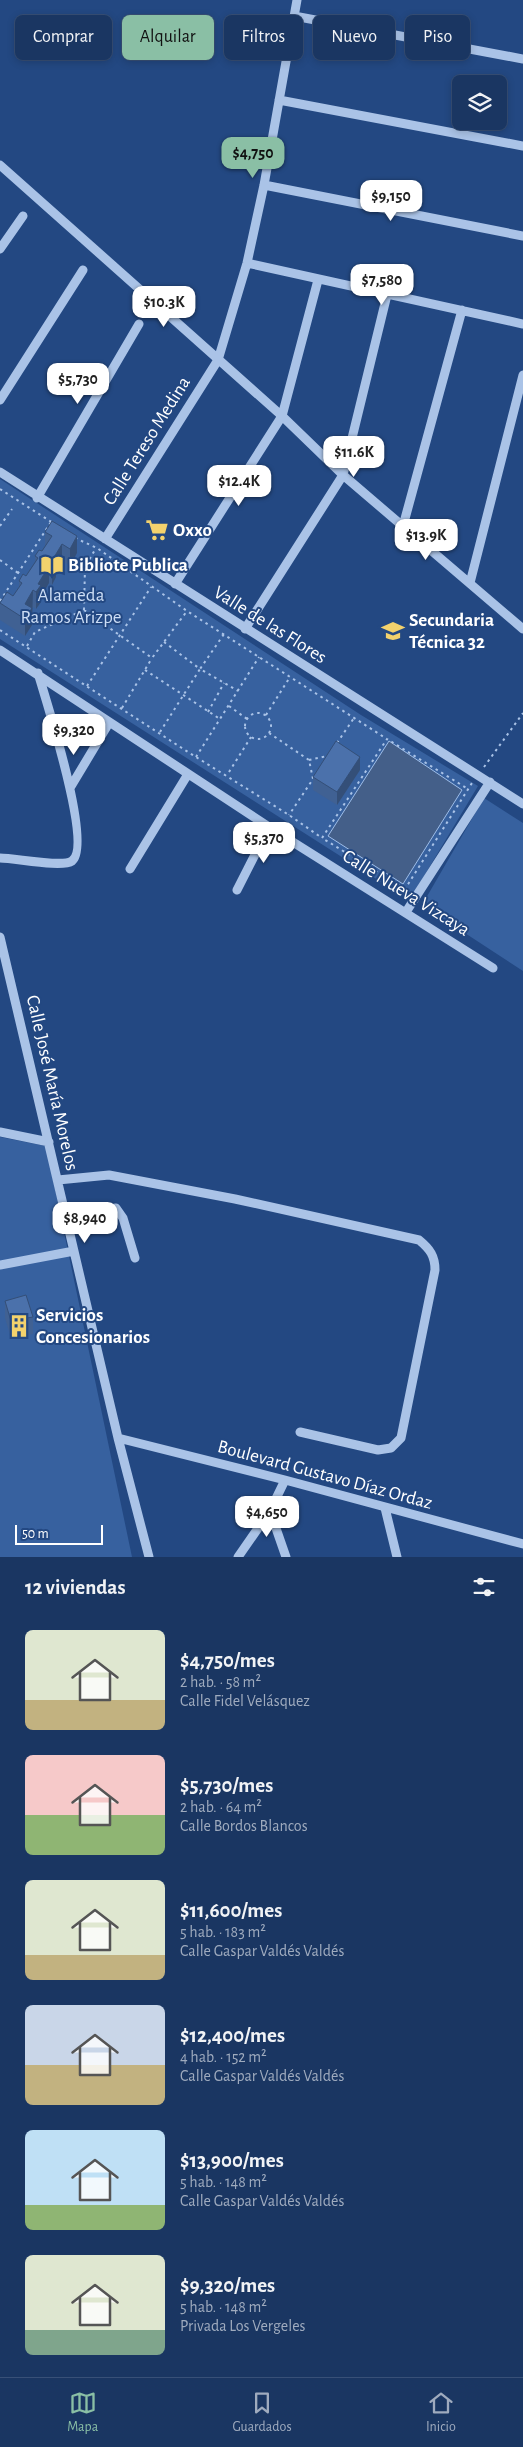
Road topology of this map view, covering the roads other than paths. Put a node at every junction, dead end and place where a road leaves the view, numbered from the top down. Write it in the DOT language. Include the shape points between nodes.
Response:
graph roads {
  1 [pos="297,0"];
  2 [pos="294,15"];
  3 [pos="303,18"];
  4 [pos="523,59"];
  5 [pos="286,60"];
  6 [pos="279,100"];
  7 [pos="523,146"];
  8 [pos="0,164"];
  9 [pos="264,185"];
  10 [pos="23,216"];
  11 [pos="523,236"];
  12 [pos="0,249"];
  13 [pos="247,263"];
  14 [pos="83,270"];
  15 [pos="318,280"];
  16 [pos="387,294"];
  17 [pos="462,310"];
  18 [pos="139,324"];
  19 [pos="523,324"];
  20 [pos="218,360"];
  21 [pos="523,375"];
  22 [pos="0,400"];
  23 [pos="282,416"];
  24 [pos="0,472"];
  25 [pos="343,475"];
  26 [pos="37,498"];
  27 [pos="403,526"];
  28 [pos="105,539"];
  29 [pos="470,583"];
  30 [pos="175,584"];
  31 [pos="245,629"];
  32 [pos="523,630"];
  33 [pos="0,650"];
  34 [pos="38,673"];
  35 [pos="109,723"];
  36 [pos="188,774"];
  37 [pos="490,782"];
  38 [pos="70,788"];
  39 [pos="523,804"];
  40 [pos="269,827"];
  41 [pos="0,858"];
  42 [pos="130,869"];
  43 [pos="237,890"];
  44 [pos="406,912"];
  45 [pos="0,937"];
  46 [pos="493,968"];
  47 [pos="0,1132"];
  48 [pos="49,1142"];
  49 [pos="58,1180"];
  50 [pos="66,1215"];
  51 [pos="74,1251"];
  52 [pos="135,1258"];
  53 [pos="0,1265"];
  54 [pos="300,1432"];
  55 [pos="118,1438"];
  56 [pos="285,1480"];
  57 [pos="385,1508"];
  58 [pos="270,1512"];
  59 [pos="523,1544"];
  60 [pos="149,1557"];
  61 [pos="238,1557"];
  62 [pos="286,1557"];
  63 [pos="397,1557"];
  1 -- 2 [label="street, Calle Tereso Medina"];
  3 -- 4 [label="street"];
  5 -- 6 [label="street, Calle Tereso Medina"];
  6 -- 7 [label="street"];
  6 -- 9 [label="street, Calle Tereso Medina"];
  8 -- 20 [label="street"];
  9 -- 11 [label="street"];
  9 -- 13 [label="street, Calle Tereso Medina"];
  10 -- 12 [label="street"];
  13 -- 15 [label="street"];
  13 -- 20 [label="street, Calle Tereso Medina"];
  14 -- 22 [label="street"];
  15 -- 16 [label="street"];
  15 -- 23 [label="street"];
  16 -- 17 [label="street"];
  16 -- 25 [label="street"];
  17 -- 19 [label="street"];
  17 -- 27 [label="street"];
  18 -- 26 [label="street"];
  20 -- 23 [label="street"];
  20 -- 28 [label="street, Calle Tereso Medina"];
  21 -- 29 [label="street"];
  23 -- 25 [label="street"];
  23 -- 30 [label="street"];
  24 -- 26 [label="street, Valle de las Flores"];
  25 -- 27 [label="street"];
  25 -- 31 [label="street"];
  26 -- 28 [label="street, Valle de las Flores"];
  27 -- 29 [label="street"];
  28 -- 30 [label="street, Valle de las Flores"];
  29 -- 32 [label="street"];
  30 -- 31 [label="street, Valle de las Flores"];
  31 -- 37 [label="street, Valle de las Flores"];
  33 -- 34 [label="street, Calle Nueva Vizcaya"];
  34 -- 35 [label="street, Calle Nueva Vizcaya"];
  34 -- 38 [label="street"];
  35 -- 36 [label="street, Calle Nueva Vizcaya"];
  35 -- 38 [label="street"];
  36 -- 40 [label="street, Calle Nueva Vizcaya"];
  36 -- 42 [label="street"];
  37 -- 39 [label="street, Valle de las Flores"];
  37 -- 44 [label="street"];
  38 -- 41 [label="street" via="78,844 76,855 66,864"];
  40 -- 43 [label="street"];
  40 -- 44 [label="street, Calle Nueva Vizcaya"];
  44 -- 46 [label="street, Calle Nueva Vizcaya"];
  45 -- 48 [label="street, Calle José María Morelos"];
  47 -- 48 [label="street"];
  48 -- 49 [label="street, Calle José María Morelos"];
  49 -- 50 [label="street, Calle José María Morelos"];
  49 -- 54 [label="street" via="119,1177 236,1199 419,1240 428,1248 435,1259 435,1270 400,1438 391,1448 378,1450"];
  50 -- 51 [label="street, Calle José María Morelos"];
  50 -- 52 [label="street" via="116,1208 123,1218"];
  51 -- 53 [label="street"];
  51 -- 55 [label="street, Calle José María Morelos"];
  55 -- 56 [label="street, Boulevard Gustavo Díaz Ordaz"];
  55 -- 60 [label="street, Calle José María Morelos"];
  56 -- 57 [label="street, Boulevard Gustavo Díaz Ordaz"];
  56 -- 58 [label="street"];
  57 -- 59 [label="street, Boulevard Gustavo Díaz Ordaz"];
  57 -- 63 [label="street"];
  58 -- 61 [label="street"];
  58 -- 62 [label="street"];
}
